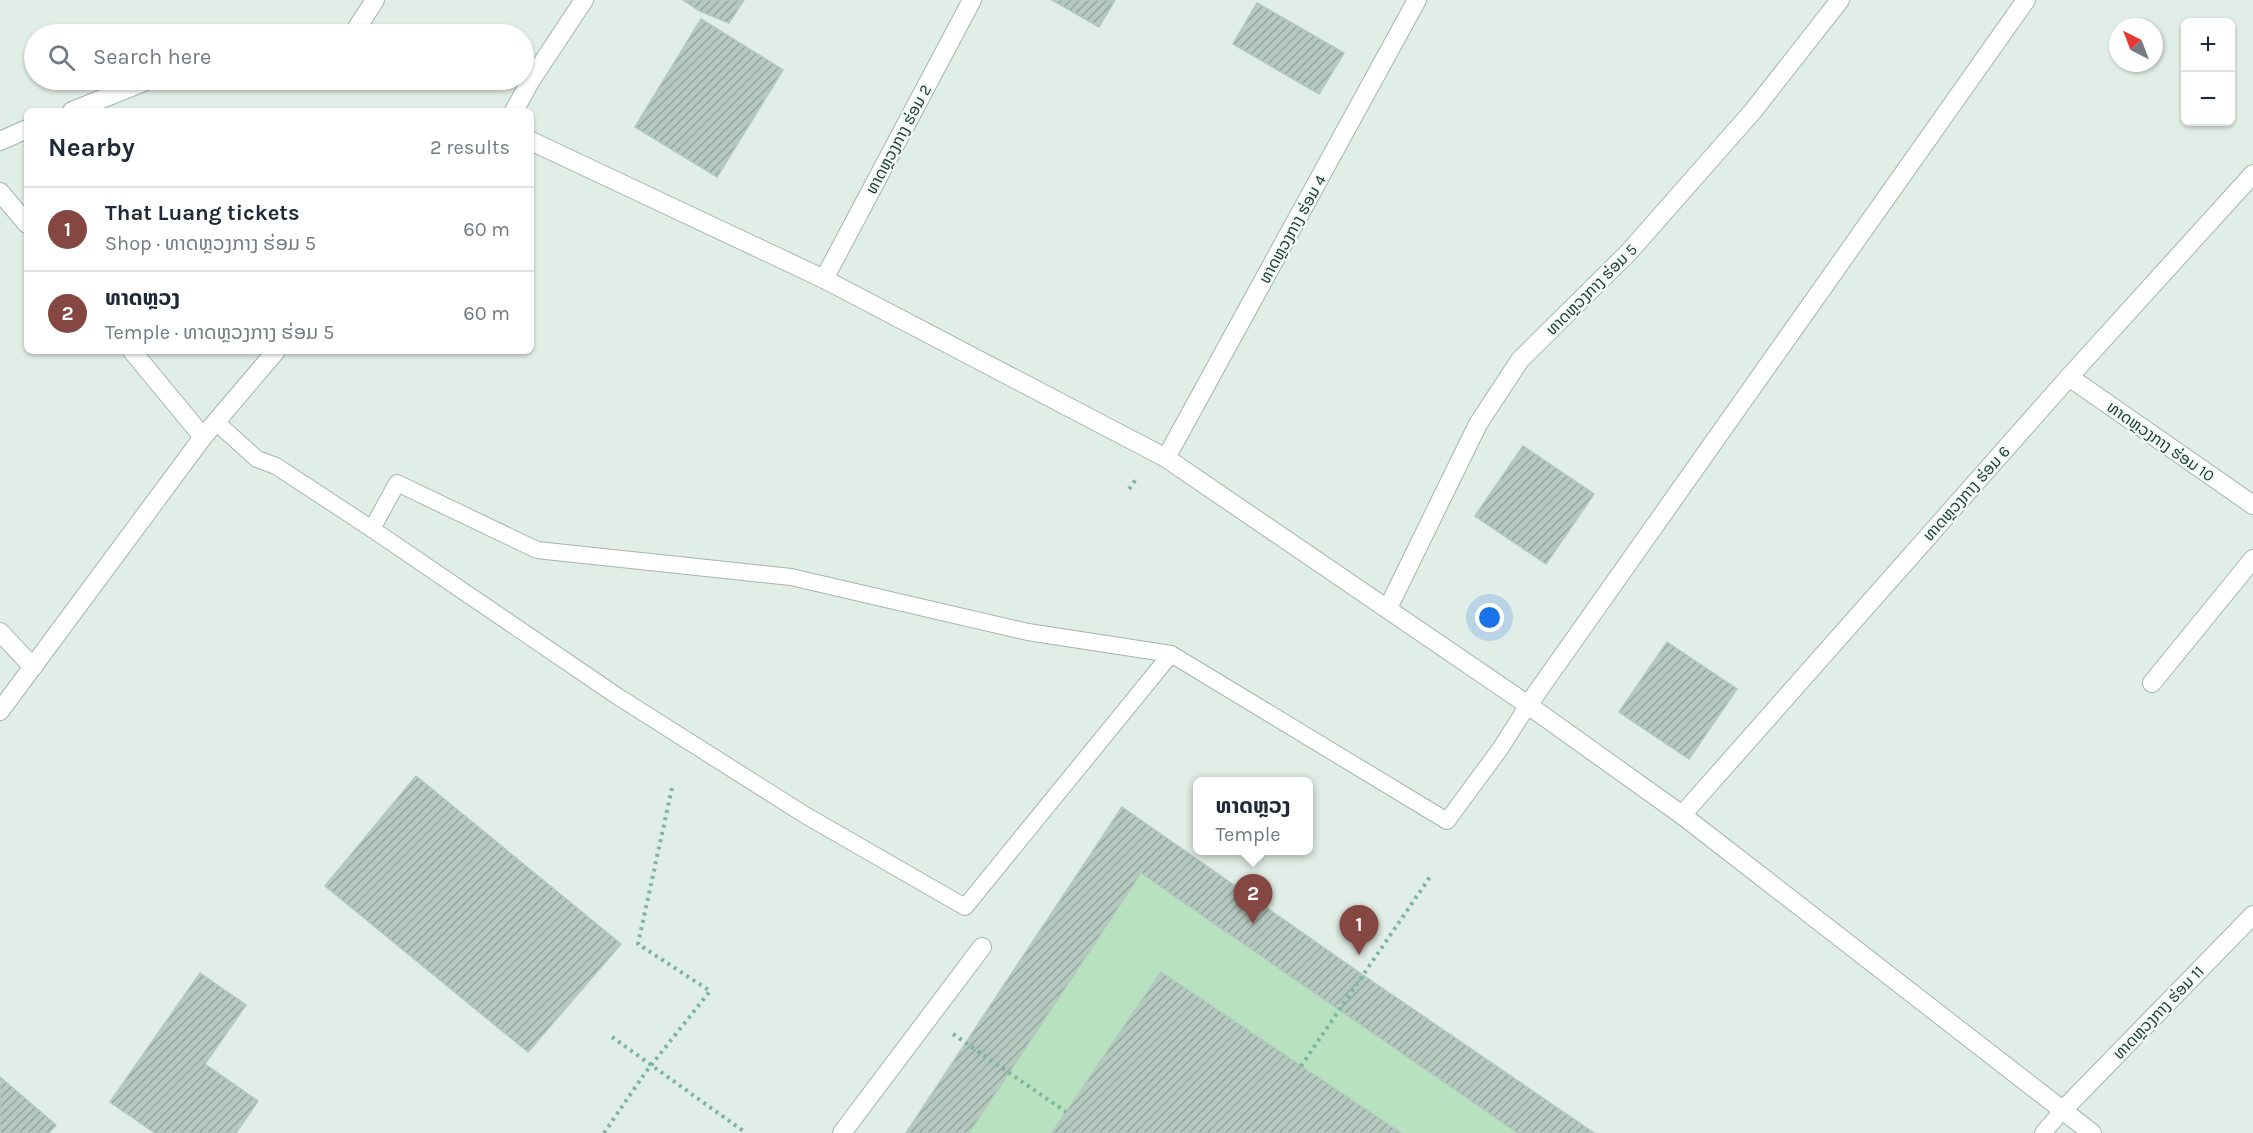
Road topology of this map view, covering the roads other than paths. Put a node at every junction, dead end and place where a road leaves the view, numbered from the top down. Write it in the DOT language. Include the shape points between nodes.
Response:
graph roads {
  1 [pos="375,0"];
  2 [pos="584,0"];
  3 [pos="972,0"];
  4 [pos="1417,0"];
  5 [pos="1840,0"];
  6 [pos="2026,0"];
  7 [pos="359,24"];
  8 [pos="534,69"];
  9 [pos="124,90"];
  10 [pos="523,90"];
  11 [pos="79,108"];
  12 [pos="515,108"];
  13 [pos="24,130"];
  14 [pos="0,141"];
  15 [pos="534,142"];
  16 [pos="2253,174"];
  17 [pos="0,192"];
  18 [pos="24,220"];
  19 [pos="824,279"];
  20 [pos="134,354"];
  21 [pos="273,354"];
  22 [pos="2069,377"];
  23 [pos="216,422"];
  24 [pos="203,437"];
  25 [pos="1166,458"];
  26 [pos="2253,505"];
  27 [pos="372,529"];
  28 [pos="2253,559"];
  29 [pos="1388,608"];
  30 [pos="0,632"];
  31 [pos="1171,654"];
  32 [pos="33,667"];
  33 [pos="2152,683"];
  34 [pos="1528,705"];
  35 [pos="0,711"];
  36 [pos="1682,814"];
  37 [pos="2253,915"];
  38 [pos="982,947"];
  39 [pos="2063,1110"];
  40 [pos="842,1133"];
  41 [pos="2043,1133"];
  42 [pos="2091,1133"];
  1 -- 7 [label="street"];
  2 -- 8 [label="street"];
  3 -- 19 [label="street, ທາດຫຼວງກາງ ຮ່ອມ 2"];
  4 -- 25 [label="street, ທາດຫຼວງກາງ ຮ່ອມ 4"];
  5 -- 29 [label="street, ທາດຫຼວງກາງ ຮ່ອມ 5" via="1753,111 1629,252 1520,360 1478,424"];
  6 -- 34 [label="street"];
  9 -- 11 [label="street"];
  10 -- 12 [label="street"];
  13 -- 14 [label="street"];
  15 -- 19 [label="street"];
  16 -- 22 [label="street, ທາດຫຼວງກາງ ຮ່ອມ 6"];
  17 -- 18 [label="street"];
  19 -- 25 [label="street"];
  20 -- 24 [label="street"];
  21 -- 23 [label="street"];
  22 -- 26 [label="street, ທາດຫຼວງກາງ ຮ່ອມ 10"];
  22 -- 36 [label="street, ທາດຫຼວງກາງ ຮ່ອມ 6"];
  23 -- 24 [label="street"];
  23 -- 27 [label="lane" via="257,459 276,466"];
  24 -- 32 [label="street"];
  25 -- 29 [label="street"];
  27 -- 31 [label="lane" via="397,483 537,550 791,577 1028,632"];
  27 -- 31 [label="lane" via="617,696 805,815 965,907"];
  28 -- 33 [label="street"];
  29 -- 34 [label="street"];
  30 -- 32 [label="street"];
  31 -- 34 [label="lane" via="1447,821"];
  32 -- 35 [label="street"];
  34 -- 36 [label="street"];
  36 -- 39 [label="street"];
  37 -- 39 [label="street, ທາດຫຼວງກາງ ຮ່ອມ 11"];
  38 -- 40 [label="street"];
  39 -- 41 [label="lane"];
  39 -- 42 [label="street"];
}
